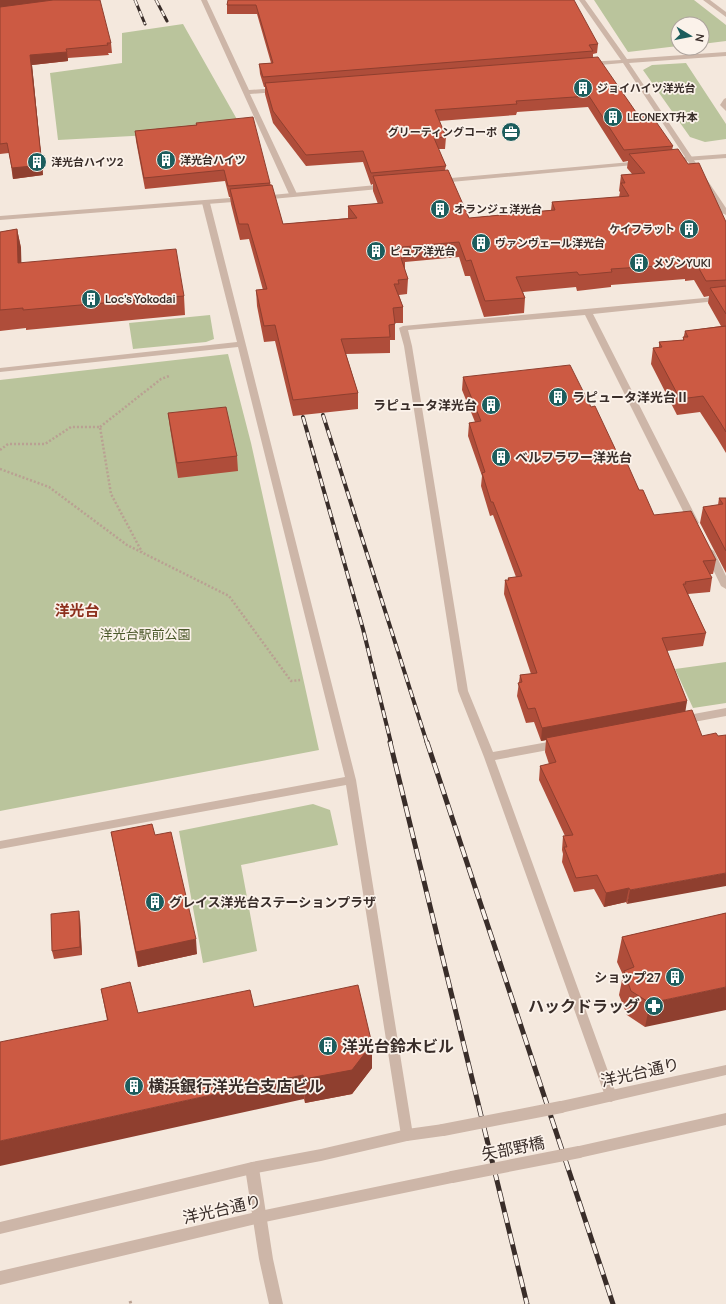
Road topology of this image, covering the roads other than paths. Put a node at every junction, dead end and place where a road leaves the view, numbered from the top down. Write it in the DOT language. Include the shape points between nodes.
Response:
graph roads {
  1 [pos="204,0"];
  2 [pos="582,0"];
  3 [pos="706,0"];
  4 [pos="726,15"];
  5 [pos="726,54"];
  6 [pos="625,61"];
  7 [pos="577,65"];
  8 [pos="285,89"];
  9 [pos="246,92"];
  10 [pos="726,100"];
  11 [pos="726,109"];
  12 [pos="726,156"];
  13 [pos="690,159"];
  14 [pos="666,161"];
  15 [pos="651,162"];
  16 [pos="436,182"];
  17 [pos="396,185"];
  18 [pos="293,194"];
  19 [pos="206,203"];
  20 [pos="726,213"];
  21 [pos="0,218"];
  22 [pos="726,298"];
  23 [pos="588,312"];
  24 [pos="241,344"];
  25 [pos="0,370"];
  26 [pos="698,530"];
  27 [pos="705,544"];
  28 [pos="726,586"];
  29 [pos="726,712"];
  30 [pos="672,722"];
  31 [pos="573,741"];
  32 [pos="489,757"];
  33 [pos="350,780"];
  34 [pos="0,845"];
  35 [pos="726,1070"];
  36 [pos="611,1096"];
  37 [pos="726,1119"];
  38 [pos="407,1135"];
  39 [pos="252,1168"];
  40 [pos="452,1177"];
  41 [pos="260,1217"];
  42 [pos="0,1228"];
  43 [pos="0,1278"];
  44 [pos="276,1304"];
  1 -- 9 [label="street"];
  2 -- 6 [label="street"];
  3 -- 4 [label="street"];
  5 -- 6 [label="street"];
  6 -- 7 [label="street"];
  6 -- 13 [label="street"];
  8 -- 9 [label="street"];
  9 -- 18 [label="street"];
  10 -- 11 [label="street" via="723,105"];
  12 -- 13 [label="street"];
  13 -- 14 [label="street"];
  13 -- 20 [label="street"];
  15 -- 16 [label="street"];
  17 -- 18 [label="street"];
  18 -- 19 [label="street"];
  19 -- 21 [label="street"];
  19 -- 24 [label="street"];
  22 -- 23 [label="street"];
  23 -- 26 [label="street"];
  23 -- 32 [label="street" via="403,328 463,691"];
  24 -- 25 [label="street"];
  24 -- 33 [label="street"];
  27 -- 28 [label="street"];
  29 -- 30 [label="street"];
  31 -- 32 [label="street"];
  32 -- 36 [label="street"];
  33 -- 34 [label="street"];
  33 -- 38 [label="street"];
  35 -- 36 [label="street, 洋光台通り"];
  36 -- 38 [label="street, 洋光台通り, bridge" via="444,1130"];
  37 -- 40 [label="street, 矢部野橋, bridge"];
  38 -- 39 [label="street"];
  39 -- 41 [label="street"];
  39 -- 42 [label="street"];
  40 -- 41 [label="street, 洋光台通り"];
  41 -- 43 [label="street, 洋光台通り"];
  41 -- 44 [label="street"];
}
